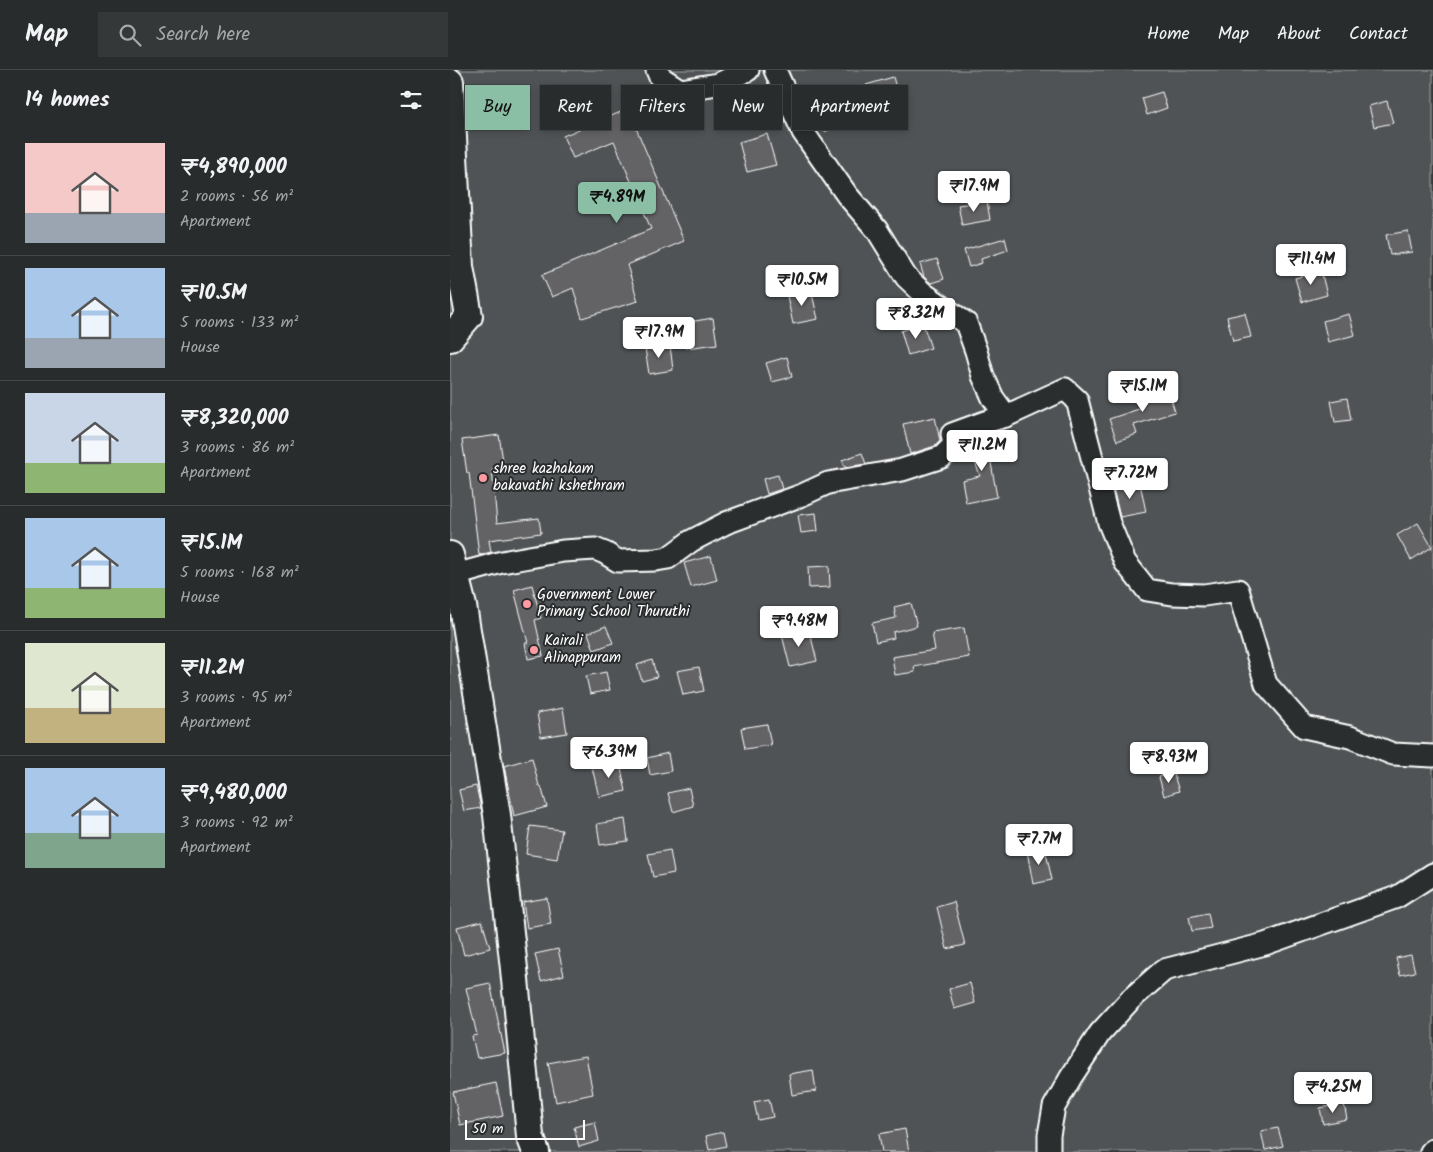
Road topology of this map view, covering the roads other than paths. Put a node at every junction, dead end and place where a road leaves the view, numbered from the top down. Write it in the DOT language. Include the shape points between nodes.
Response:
graph roads {
  1 [pos="657,70"];
  2 [pos="748,70"];
  3 [pos="776,70"];
  4 [pos="450,82"];
  5 [pos="450,338"];
  6 [pos="1006,416"];
  7 [pos="453,565"];
  8 [pos="1433,756"];
  9 [pos="1433,874"];
  10 [pos="536,1152"];
  11 [pos="1049,1152"];
  1 -- 2 [label="street" via="660,77 680,90 718,84"];
  3 -- 6 [label="street" via="803,132 847,195 877,230 906,277 966,324 983,376"];
  4 -- 5 [label="main road" via="460,267 469,316"];
  6 -- 7 [label="street" via="952,434 954,445 942,456 902,470 828,483 726,523 691,541 668,558 618,561 596,549"];
  6 -- 8 [label="street" via="1064,389 1077,400 1109,523 1124,562 1147,590 1204,595 1238,590 1266,684 1304,727 1350,737 1393,754"];
  7 -- 10 [label="main road" via="463,606 496,815 530,1136"];
  9 -- 11 [label="street" via="1397,897 1265,944 1164,970 1100,1033 1071,1077 1054,1107"];
}
